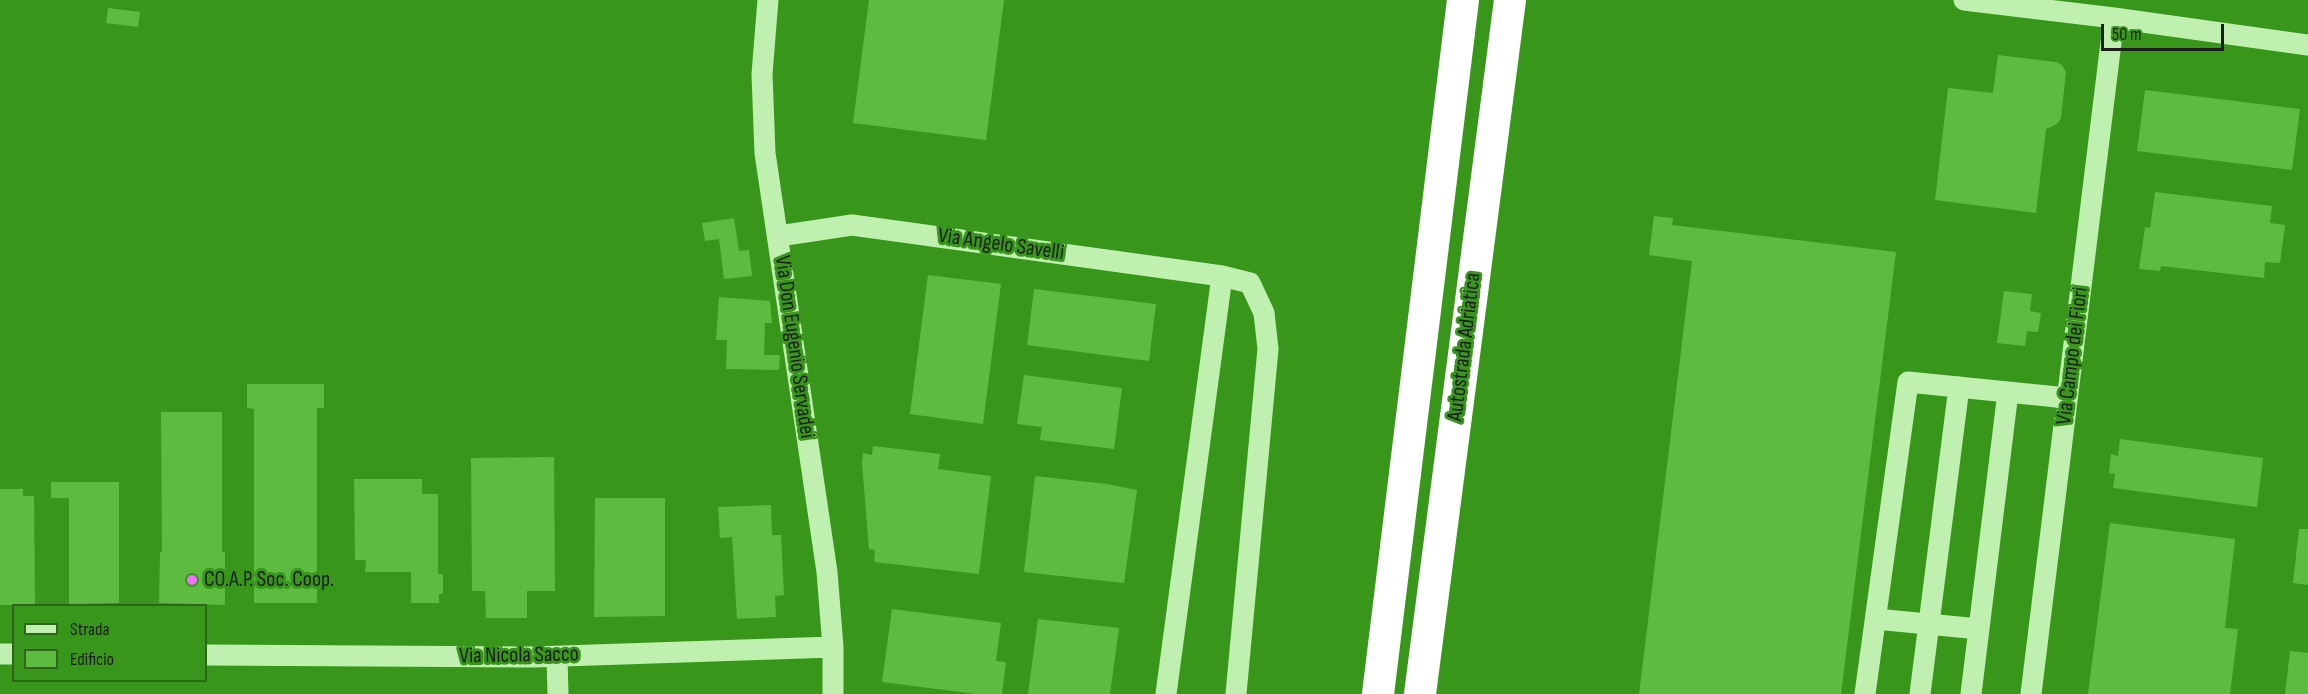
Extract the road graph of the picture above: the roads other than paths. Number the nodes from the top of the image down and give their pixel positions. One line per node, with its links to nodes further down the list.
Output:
1 (768, 0): 7 (street, Via Don Eugenio Servadei)
2 (1462, 0): 22 (highway, Autostrada Adriatica)
3 (1510, 0): 23 (highway, Autostrada Adriatica)
4 (1964, 0): 5 (street)
5 (2114, 18): 6 (street); 11 (street, Via Campo dei Fiori)
6 (2308, 45)
7 (779, 236): 8 (street, Via Angelo Savelli); 15 (street, Via Don Eugenio Servadei)
8 (1222, 276): 20 (street); 21 (street, Via Angelo Savelli)
9 (1959, 387): 10 (street); 12 (street); 13 (street)
10 (2008, 392): 11 (street); 14 (street)
11 (2067, 398): 27 (street, Via Campo dei Fiori)
12 (1876, 619): 13 (street); 24 (street)
13 (1929, 626): 14 (street); 25 (street)
14 (1979, 629): 26 (street)
15 (833, 648): 17 (street, Via Nicola Sacco); 19 (street, Via Don Eugenio Servadei)
16 (207, 655): 17 (street, Via Nicola Sacco)
17 (557, 657): 18 (street)
18 (558, 694)
19 (833, 694)
20 (1166, 694)
21 (1236, 694)
22 (1378, 694)
23 (1420, 694)
24 (1865, 694)
25 (1920, 694)
26 (1971, 694)
27 (2031, 694)

